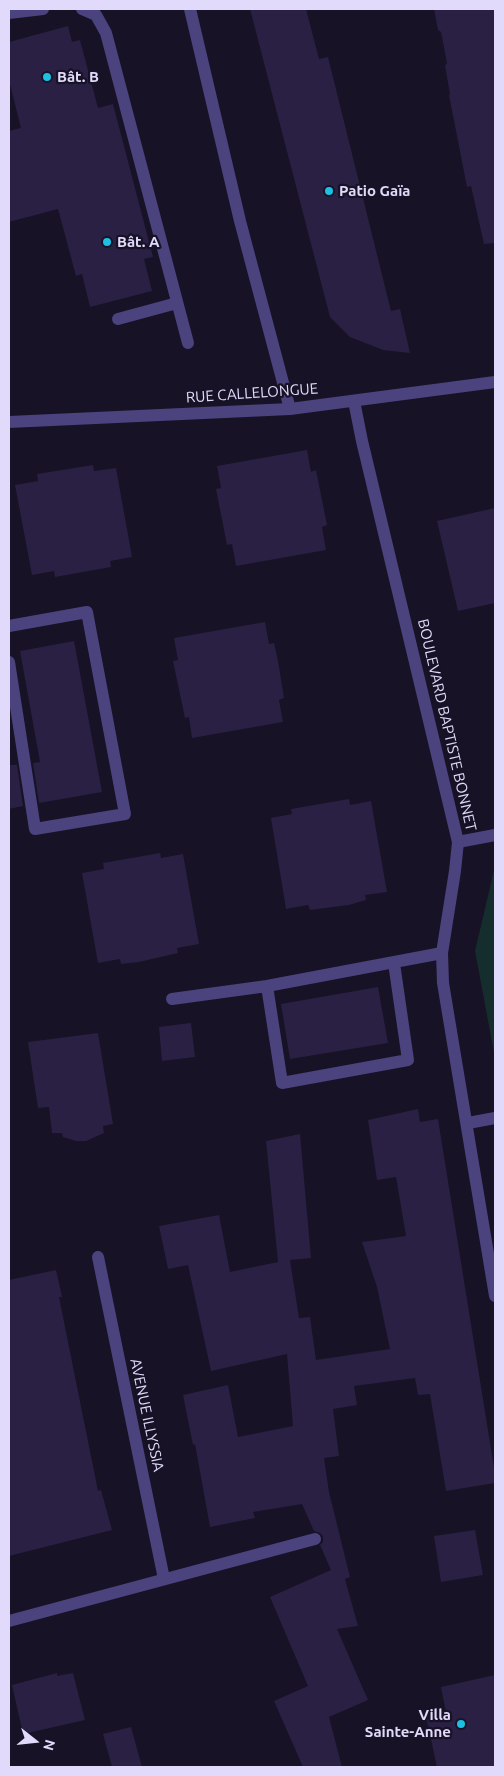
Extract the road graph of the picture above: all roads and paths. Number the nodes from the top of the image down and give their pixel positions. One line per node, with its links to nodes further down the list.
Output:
1 (43, 9): 4 (street)
2 (82, 9): 5 (street)
3 (190, 9): 10 (street)
4 (9, 13)
5 (177, 303): 6 (street); 7 (street)
6 (118, 319)
7 (188, 343)
8 (495, 382): 9 (street, RUE CALLELONGUE)
9 (354, 401): 10 (street, RUE CALLELONGUE); 15 (street, BOULEVARD BAPTISTE BONNET)
10 (290, 409): 11 (street, RUE CALLELONGUE)
11 (9, 422)
12 (9, 626): 13 (street)
13 (9, 662)
14 (495, 835): 15 (street)
15 (458, 842): 16 (street, BOULEVARD BAPTISTE BONNET)
16 (442, 953): 17 (street); 21 (street, BOULEVARD BAPTISTE BONNET)
17 (394, 963): 18 (street); 18 (street)
18 (267, 986): 19 (street)
19 (172, 999)
20 (495, 1118): 21 (street)
21 (468, 1123): 23 (street, BOULEVARD BAPTISTE BONNET)
22 (98, 1257): 25 (street, AVENUE ILLYSSIA)
23 (495, 1296)
24 (315, 1539): 25 (street)
25 (164, 1579): 26 (street)
26 (9, 1621)

